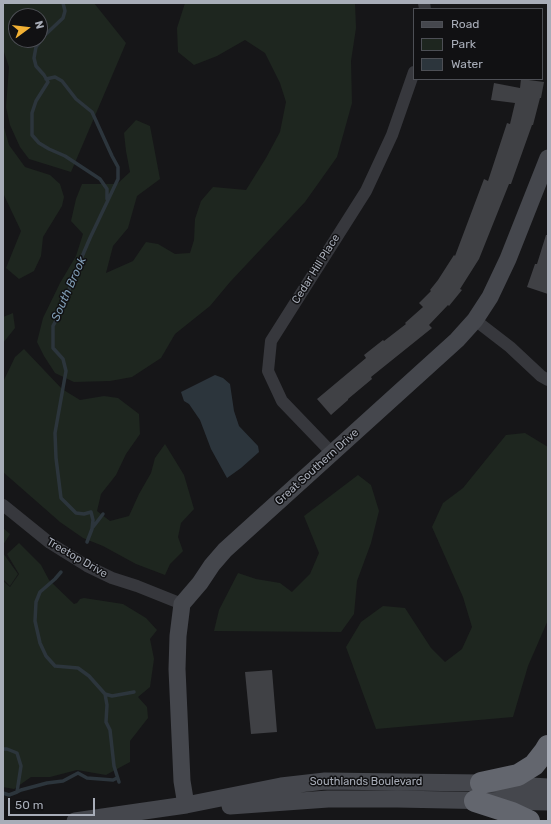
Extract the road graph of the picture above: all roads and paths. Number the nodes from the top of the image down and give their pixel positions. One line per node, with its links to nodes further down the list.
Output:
1 (413, 75): 5 (street, Cedar Hill Place)
2 (548, 158): 3 (street, Great Southern Drive)
3 (475, 320): 4 (street); 5 (street, Great Southern Drive)
4 (548, 380)
5 (332, 453): 7 (street, Great Southern Drive)
6 (3, 505): 7 (street, Treetop Drive)
7 (182, 604): 12 (street)
8 (548, 746): 10 (highway)
9 (548, 787): 10 (street, Southlands Boulevard)
10 (478, 792): 11 (street, Southlands Boulevard); 12 (street, Southlands Boulevard); 14 (highway)
11 (548, 802)
12 (186, 805): 13 (street, Southlands Boulevard)
13 (74, 821)
14 (529, 821)

